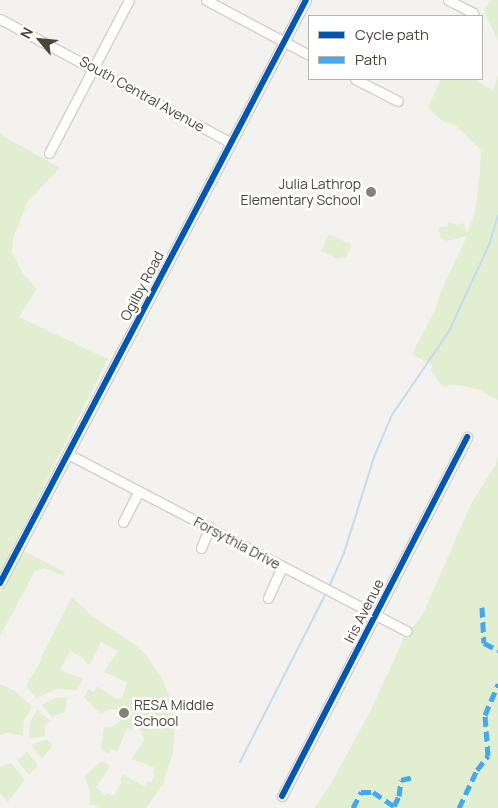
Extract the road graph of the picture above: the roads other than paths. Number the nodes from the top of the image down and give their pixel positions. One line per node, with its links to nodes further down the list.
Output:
1 (129, 0): 9 (street)
2 (206, 0): 7 (street)
3 (306, 0): 7 (street, Ogilby Road)
4 (448, 0): 5 (street)
5 (474, 15)
6 (0, 19): 9 (street, South Central Avenue)
7 (284, 42): 8 (street); 12 (street, Ogilby Road)
8 (308, 54)
9 (94, 67): 12 (street, South Central Avenue); 13 (street)
10 (357, 80): 11 (street)
11 (398, 101)
12 (231, 143): 15 (street, Ogilby Road)
13 (48, 152)
14 (467, 437): 23 (street, Iris Avenue)
15 (68, 454): 16 (street, Forsythia Drive); 21 (street, Ogilby Road)
16 (138, 492): 17 (street); 18 (street, Forsythia Drive)
17 (123, 522)
18 (210, 528): 19 (street); 20 (street, Forsythia Drive)
19 (201, 548)
20 (282, 567): 22 (street); 23 (street, Forsythia Drive)
21 (0, 583)
22 (268, 598)
23 (376, 615): 24 (street, Forsythia Drive); 25 (street, Iris Avenue)
24 (407, 631)
25 (282, 796)

